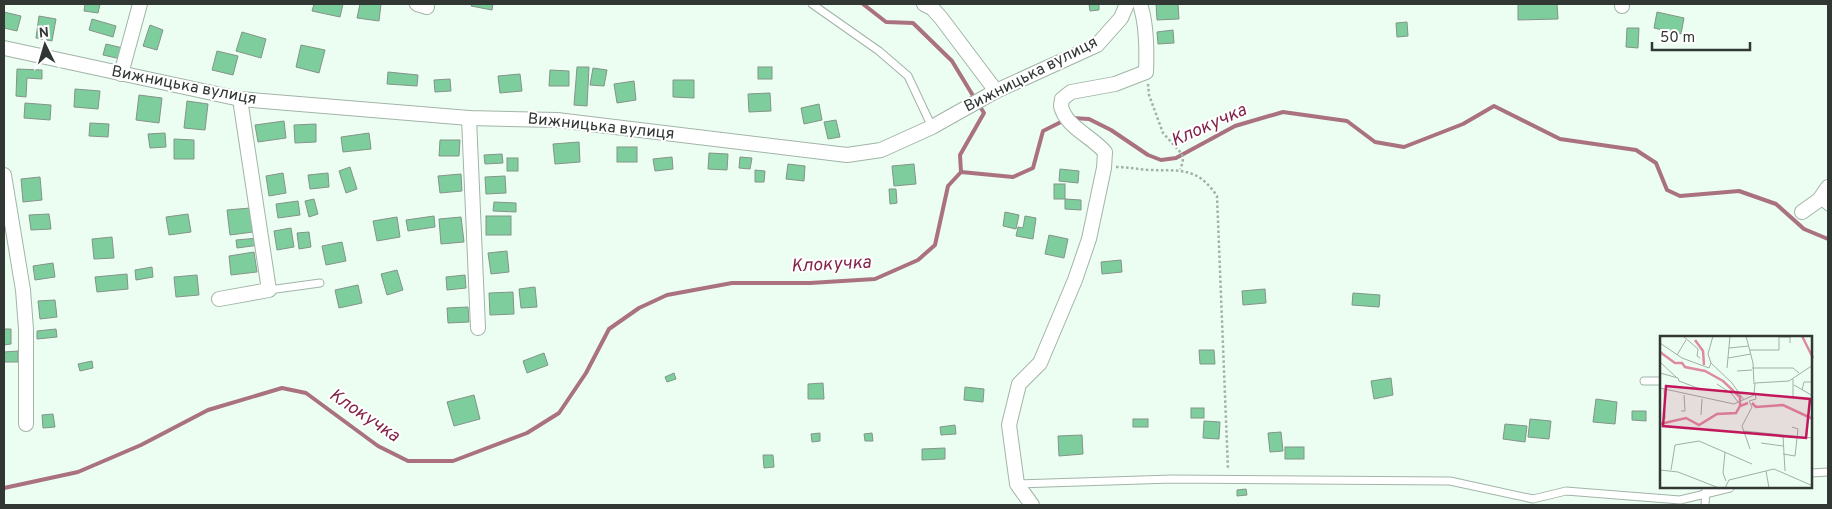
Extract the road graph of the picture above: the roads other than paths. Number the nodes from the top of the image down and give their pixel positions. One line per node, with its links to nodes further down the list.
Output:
1 (140, 4): 7 (street)
2 (812, 4): 11 (lane)
3 (924, 4): 8 (street)
4 (1127, 4): 8 (street, Вижницька вулиця)
5 (1140, 4): 25 (street)
6 (4, 48): 7 (street, Вижницька вулиця)
7 (121, 74): 9 (street, Вижницька вулиця)
8 (992, 93): 11 (street, Вижницька вулиця)
9 (240, 99): 10 (street, Вижницька вулиця); 17 (street)
10 (469, 118): 11 (street, Вижницька вулиця); 19 (street)
11 (932, 127)
12 (4, 175): 22 (street)
13 (1828, 187): 14 (street)
14 (1823, 204): 15 (street)
15 (1802, 212)
16 (320, 283): 17 (lane)
17 (269, 290): 18 (street)
18 (219, 299)
19 (478, 328)
20 (1644, 381): 21 (lane)
21 (1660, 382)
22 (26, 424)
23 (1828, 472): 24 (lane)
24 (1812, 473)
25 (1017, 484): 28 (lane); 29 (street)
26 (1722, 489): 27 (lane)
27 (1706, 491): 28 (lane); 30 (lane)
28 (1533, 502)
29 (1032, 505)
30 (1705, 505)

